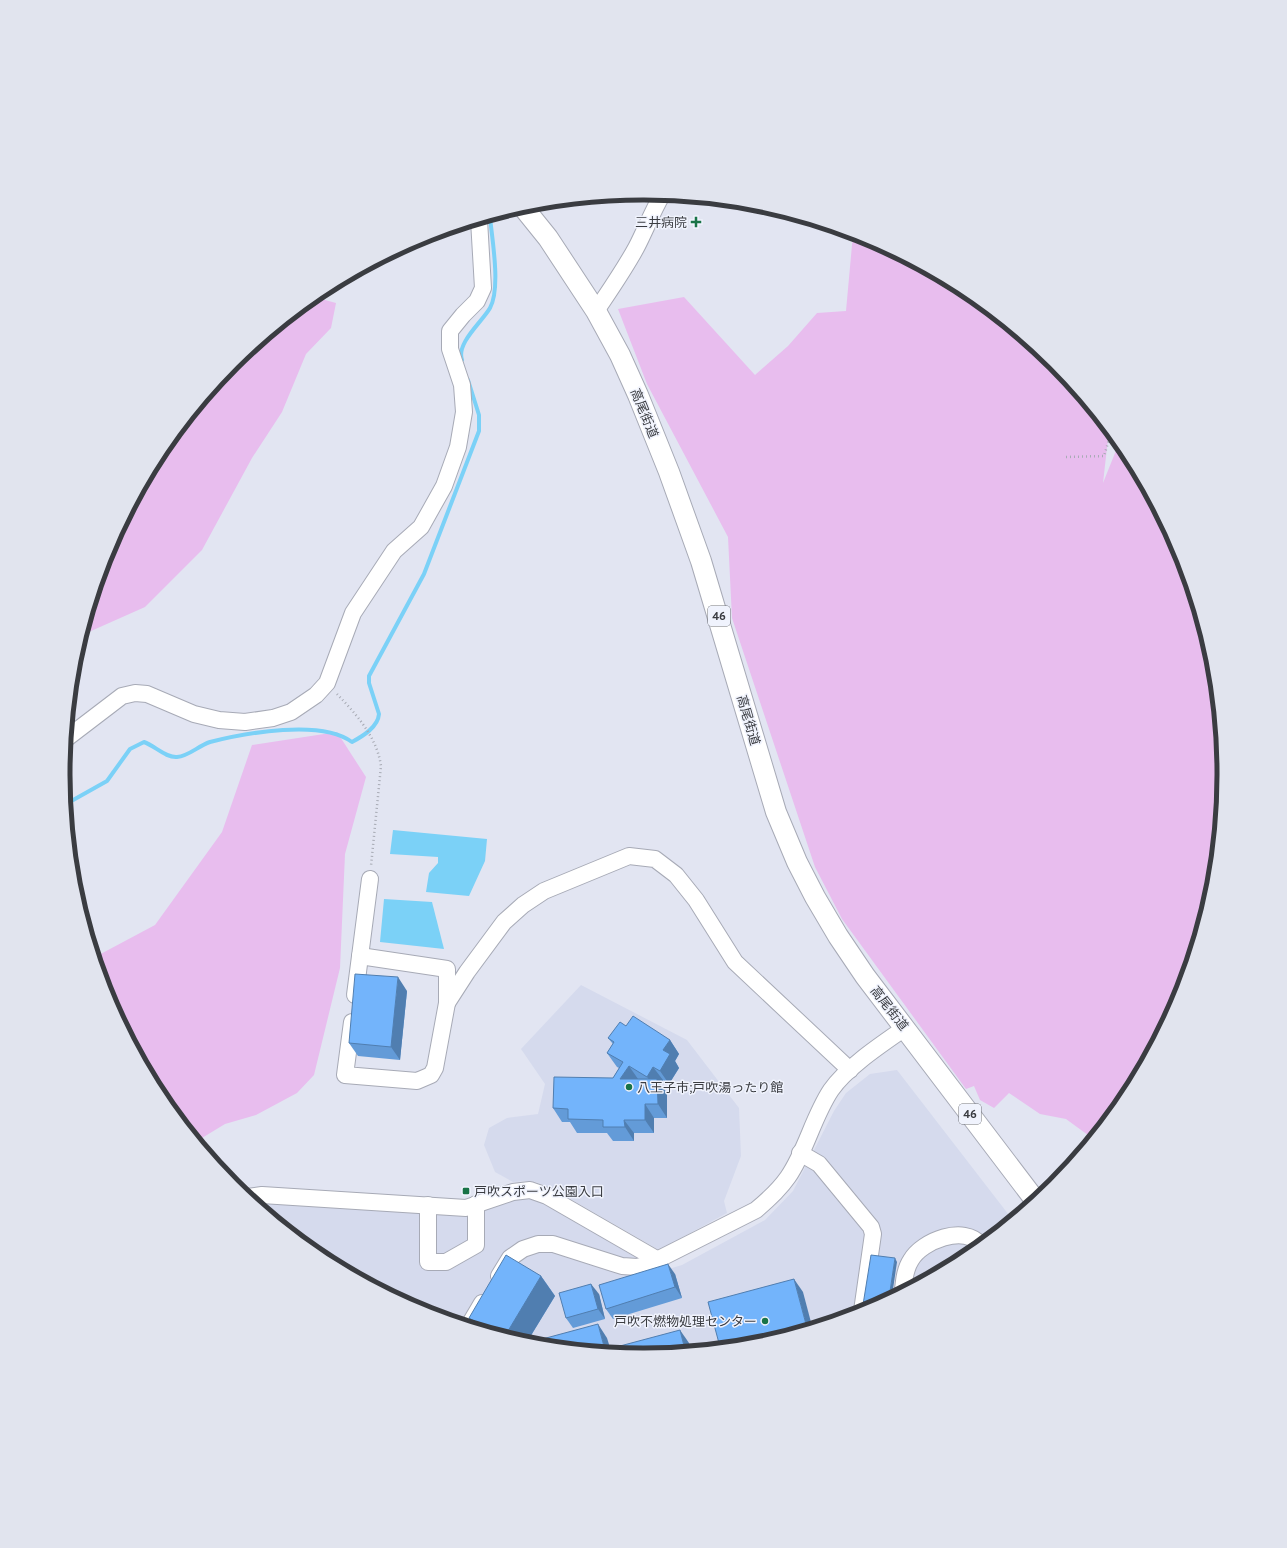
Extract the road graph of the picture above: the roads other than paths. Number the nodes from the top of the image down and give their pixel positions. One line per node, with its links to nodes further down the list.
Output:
1 (659, 201): 4 (street)
2 (528, 213): 4 (main road, 高尾街道 / 46)
3 (479, 225): 5 (street)
4 (596, 311): 9 (main road, 高尾街道 / 46)
5 (71, 734)
6 (370, 879): 7 (street)
7 (360, 956): 8 (street); 8 (street)
8 (447, 1003): 10 (street)
9 (905, 1028): 10 (street); 12 (main road, 高尾街道 / 46)
10 (850, 1070): 11 (street)
11 (800, 1153): 17 (street); 19 (street)
12 (1032, 1195)
13 (255, 1196): 15 (street)
14 (476, 1204): 15 (street); 15 (street); 17 (street)
15 (428, 1206)
16 (976, 1241): 18 (street)
17 (658, 1260): 20 (street)
18 (904, 1284)
19 (863, 1304)
20 (472, 1321)

